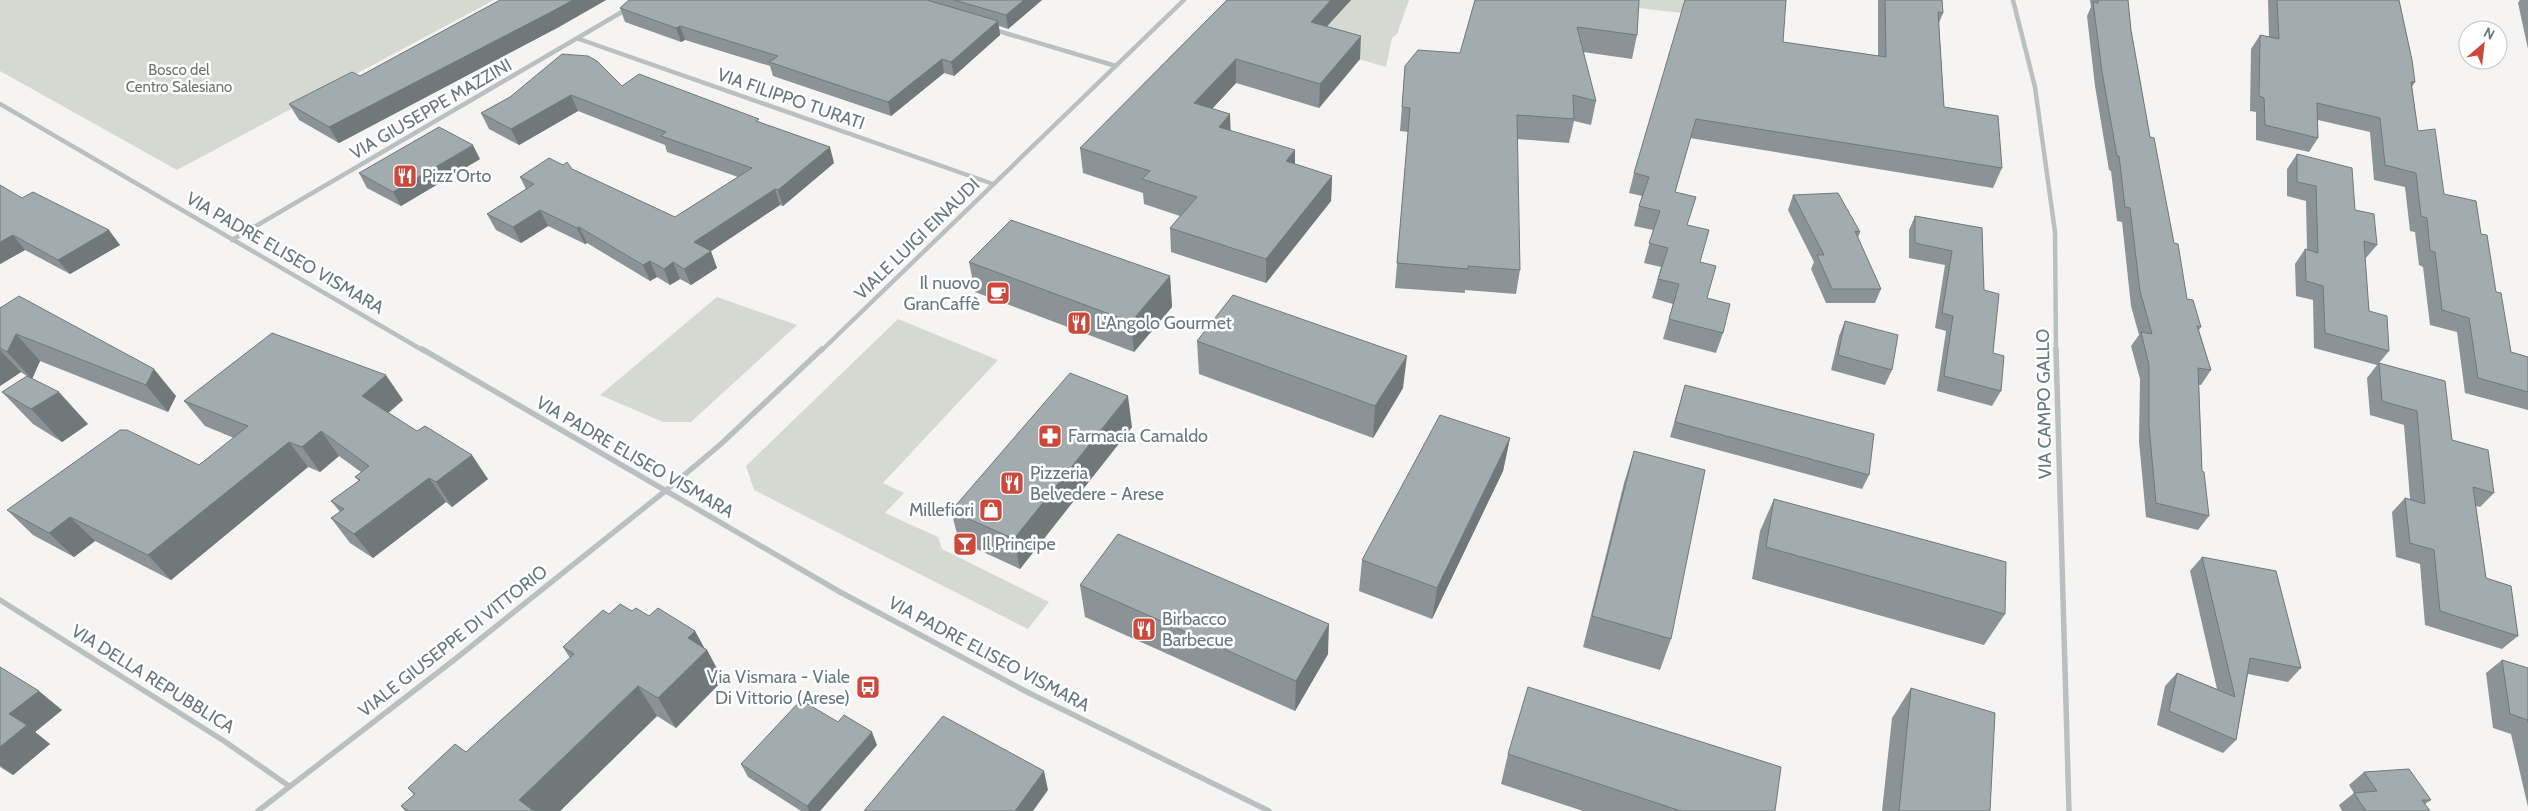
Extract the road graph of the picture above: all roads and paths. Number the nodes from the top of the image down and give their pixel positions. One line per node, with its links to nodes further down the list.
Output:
1 (1184, 0): 6 (street, VIALE LUIGI EINAUDI)
2 (2013, 0): 15 (street, VIA CAMPO GALLO)
3 (634, 5): 5 (street, VIA GIUSEPPE MAZZINI)
4 (990, 28): 6 (street)
5 (580, 39): 8 (street, VIA FILIPPO TURATI); 9 (street, VIA GIUSEPPE MAZZINI)
6 (1116, 66): 8 (street, VIALE LUIGI EINAUDI)
7 (0, 104): 9 (street, VIA PADRE ELISEO VISMARA)
8 (994, 184): 10 (street, VIALE LUIGI EINAUDI)
9 (232, 240): 10 (street, VIA PADRE ELISEO VISMARA)
10 (664, 492): 12 (street, VIALE GIUSEPPE DI VITTORIO); 14 (street, VIA PADRE ELISEO VISMARA)
11 (0, 600): 12 (street, VIA DELLA REPUBBLICA)
12 (289, 786): 13 (street, VIALE GIUSEPPE DI VITTORIO)
13 (258, 811)
14 (1269, 811)
15 (2070, 811)

